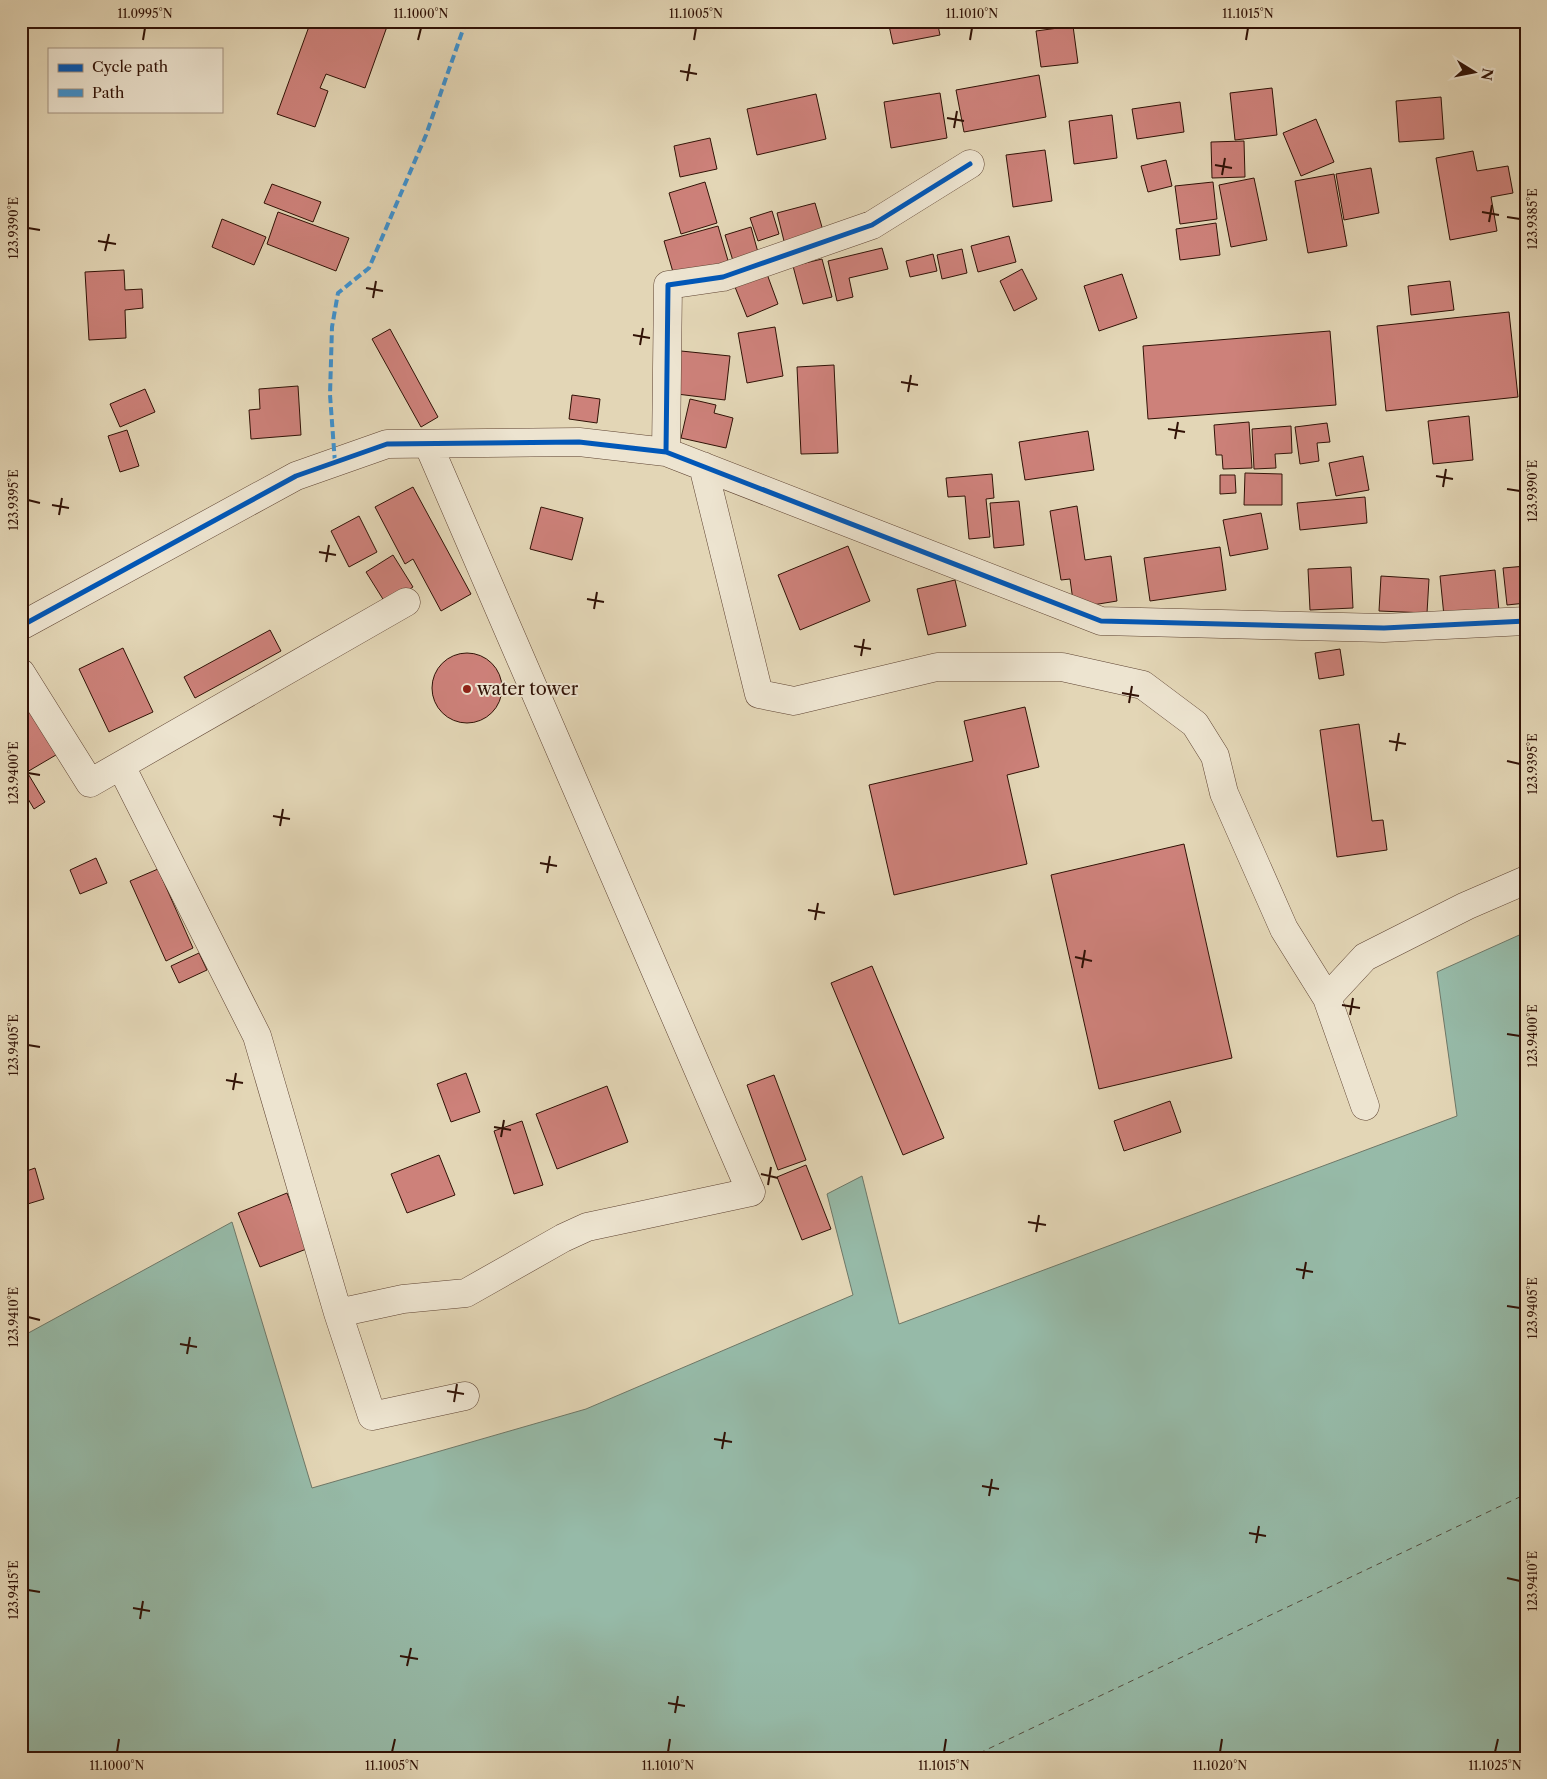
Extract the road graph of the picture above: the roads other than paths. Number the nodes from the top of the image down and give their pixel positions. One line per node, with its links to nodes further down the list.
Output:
1 (970, 164): 3 (street)
2 (428, 444): 3 (street); 7 (street); 13 (street)
3 (666, 452): 4 (street)
4 (703, 466): 6 (street); 11 (street)
5 (406, 602): 9 (street)
6 (1526, 621)
7 (21, 626)
8 (21, 673): 9 (street)
9 (121, 766): 13 (street)
10 (1526, 880): 11 (street)
11 (1327, 998): 12 (street)
12 (1366, 1106)
13 (338, 1314): 14 (street)
14 (465, 1396)

